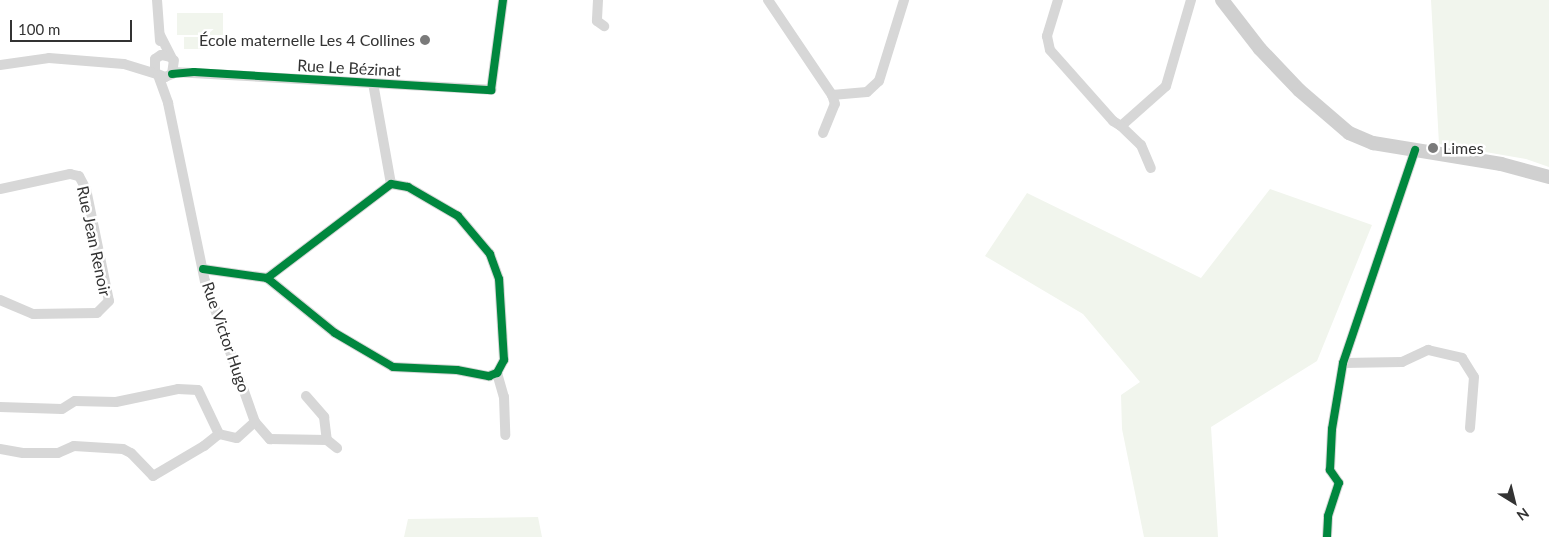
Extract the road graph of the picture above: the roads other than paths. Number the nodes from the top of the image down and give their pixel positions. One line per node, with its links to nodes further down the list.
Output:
1 (157, 0): 10 (street)
2 (503, 0): 18 (street, Rue Le Bézinat)
3 (598, 0): 9 (street)
4 (768, 0): 19 (street)
5 (904, 0): 19 (street)
6 (1058, 0): 21 (street)
7 (1191, 0): 21 (street)
8 (1222, 0): 23 (street)
9 (604, 26)
10 (160, 35): 11 (street, Rue Victor Hugo); 12 (street)
11 (156, 58): 12 (street); 13 (street); 17 (street, Rue Victor Hugo)
12 (172, 59): 15 (street, Rue Victor Hugo); 16 (street, Rue Le Bézinat)
13 (124, 64): 14 (street); 17 (street)
14 (0, 66)
15 (173, 73): 16 (street, Rue Le Bézinat); 17 (street, Rue Le Bézinat); 20 (street, Rue Victor Hugo)
16 (205, 73): 18 (street, Rue Le Bézinat)
17 (157, 74): 20 (street, Rue Victor Hugo)
18 (379, 83): 26 (street)
19 (832, 95): 22 (street)
20 (168, 103): 28 (street, Rue Victor Hugo)
21 (1121, 126): 24 (street)
22 (823, 133)
23 (1416, 150): 25 (street); 31 (street)
24 (1151, 168)
25 (1549, 177)
26 (391, 184): 29 (street); 32 (street)
27 (0, 189): 30 (street, Rue Jean Renoir)
28 (203, 269): 29 (street); 35 (street, Rue Victor Hugo)
29 (266, 278): 32 (street)
30 (0, 300)
31 (1343, 363): 36 (street); 42 (street)
32 (497, 373): 38 (street)
33 (306, 396): 39 (street)
34 (0, 407): 37 (street)
35 (256, 422): 37 (street); 39 (street, Rue Victor Hugo)
36 (1470, 428)
37 (218, 434): 41 (street)
38 (505, 435)
39 (327, 440): 40 (street)
40 (337, 448)
41 (0, 449)
42 (1327, 537)

